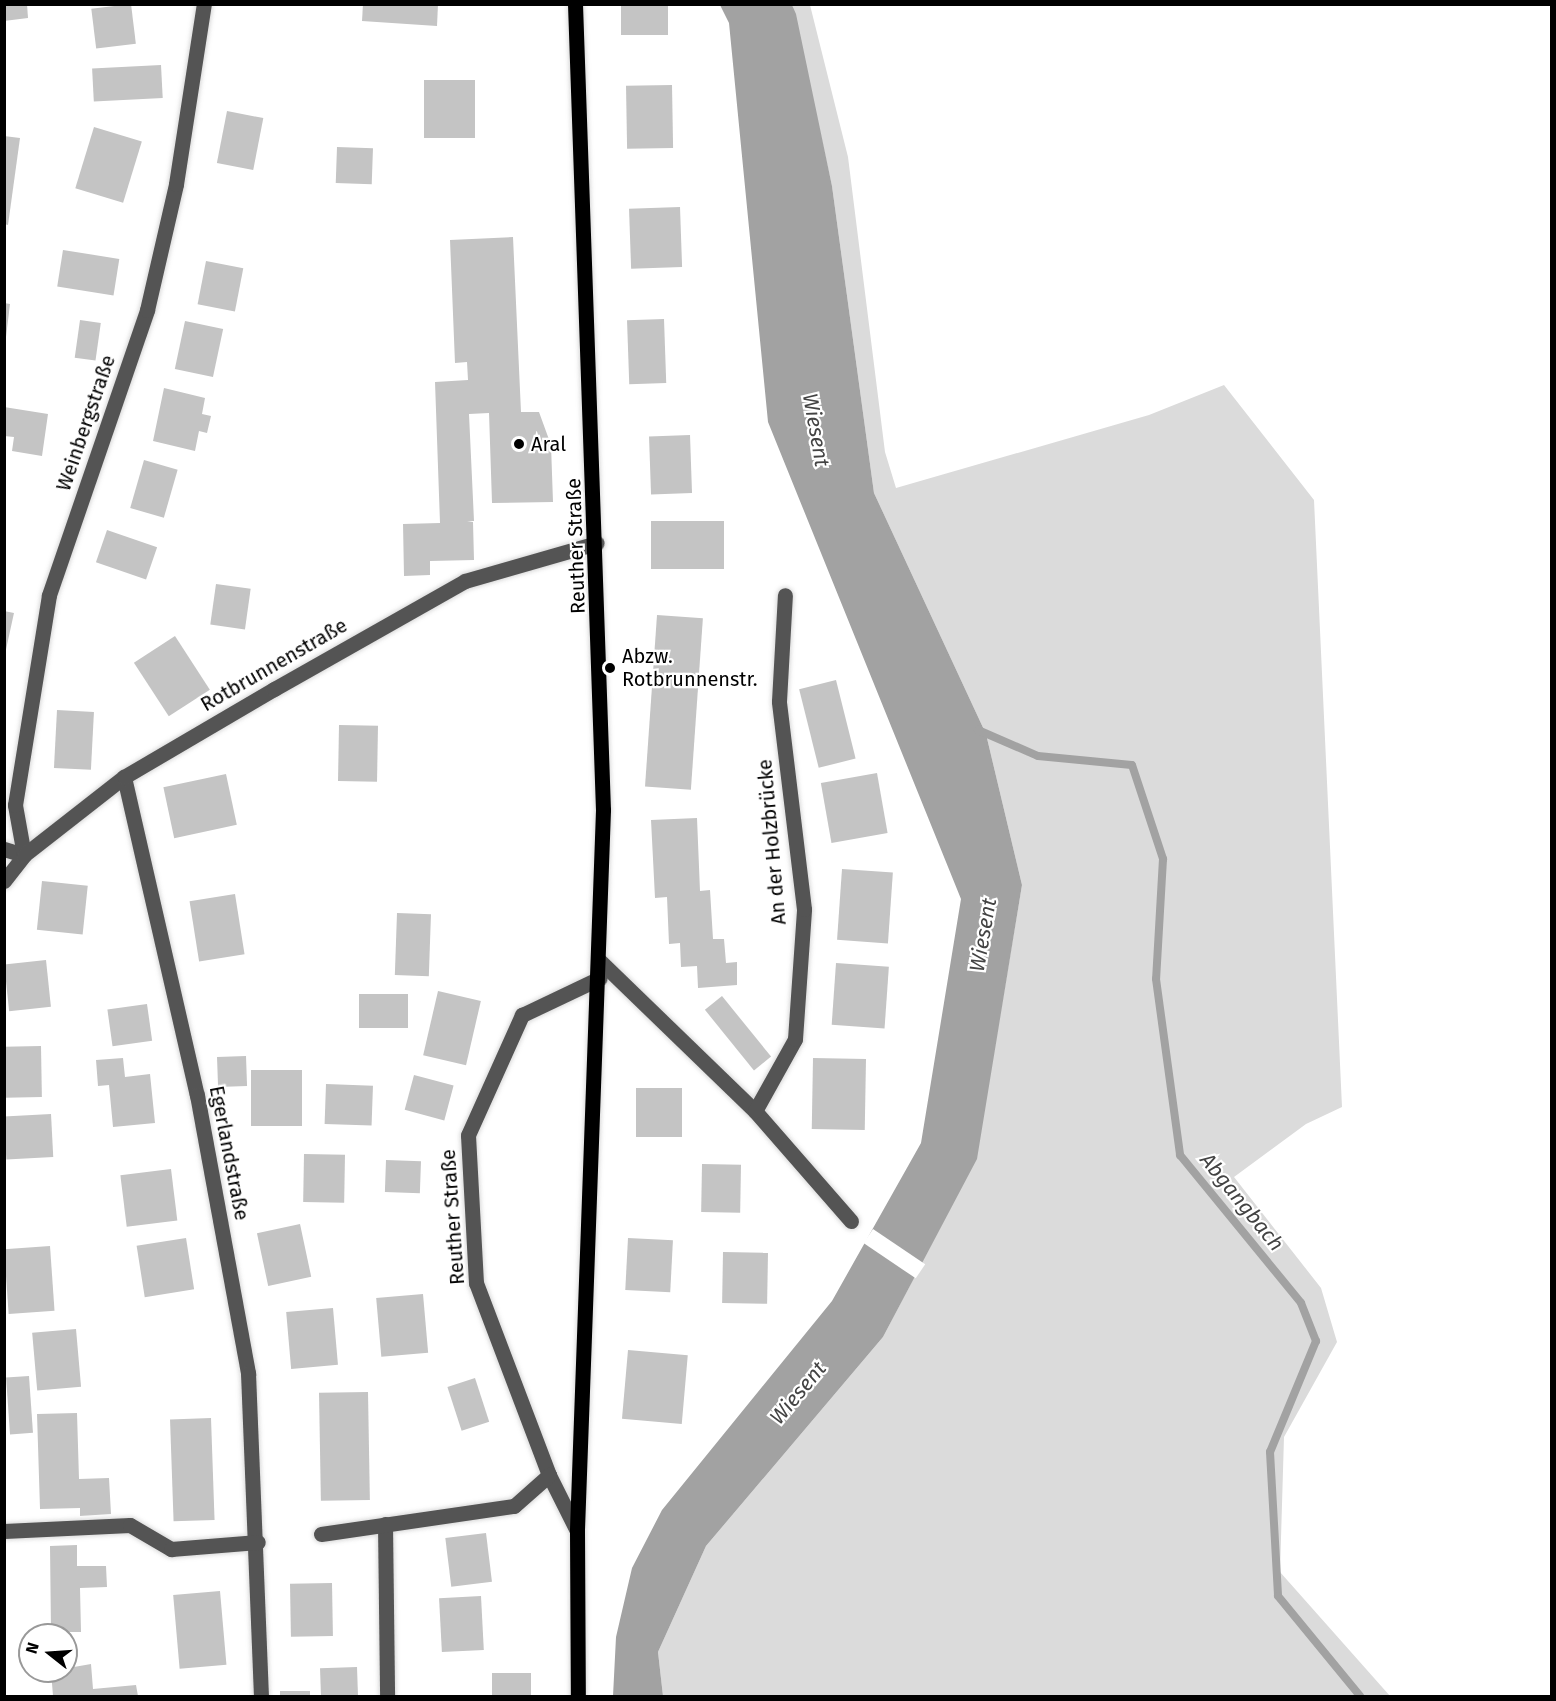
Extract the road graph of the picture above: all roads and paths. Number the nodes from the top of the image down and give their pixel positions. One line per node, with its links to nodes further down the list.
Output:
1 (204, 4): 7 (street, Weinbergstraße)
2 (575, 4): 3 (main road, Reuther Straße)
3 (597, 543): 5 (street, Rotbrunnenstraße); 9 (main road, Reuther Straße)
4 (785, 595): 11 (street, An der Holzbrücke)
5 (124, 777): 7 (street, Rotbrunnenstraße); 18 (street, Egerlandstraße)
6 (4, 849): 7 (street)
7 (24, 855): 8 (street, Rotbrunnenstraße)
8 (4, 881)
9 (599, 960): 10 (main road, Reuther Straße); 11 (street)
10 (600, 978): 13 (street, Reuther Straße); 16 (main road, Reuther Straße)
11 (754, 1111): 12 (street)
12 (851, 1221)
13 (549, 1475): 14 (street); 16 (street, Reuther Straße)
14 (385, 1524): 17 (street); 20 (street)
15 (4, 1531): 18 (street)
16 (577, 1531): 21 (main road, Reuther Straße)
17 (321, 1534)
18 (258, 1542): 19 (street, Egerlandstraße)
19 (261, 1696)
20 (387, 1696)
21 (578, 1696)

